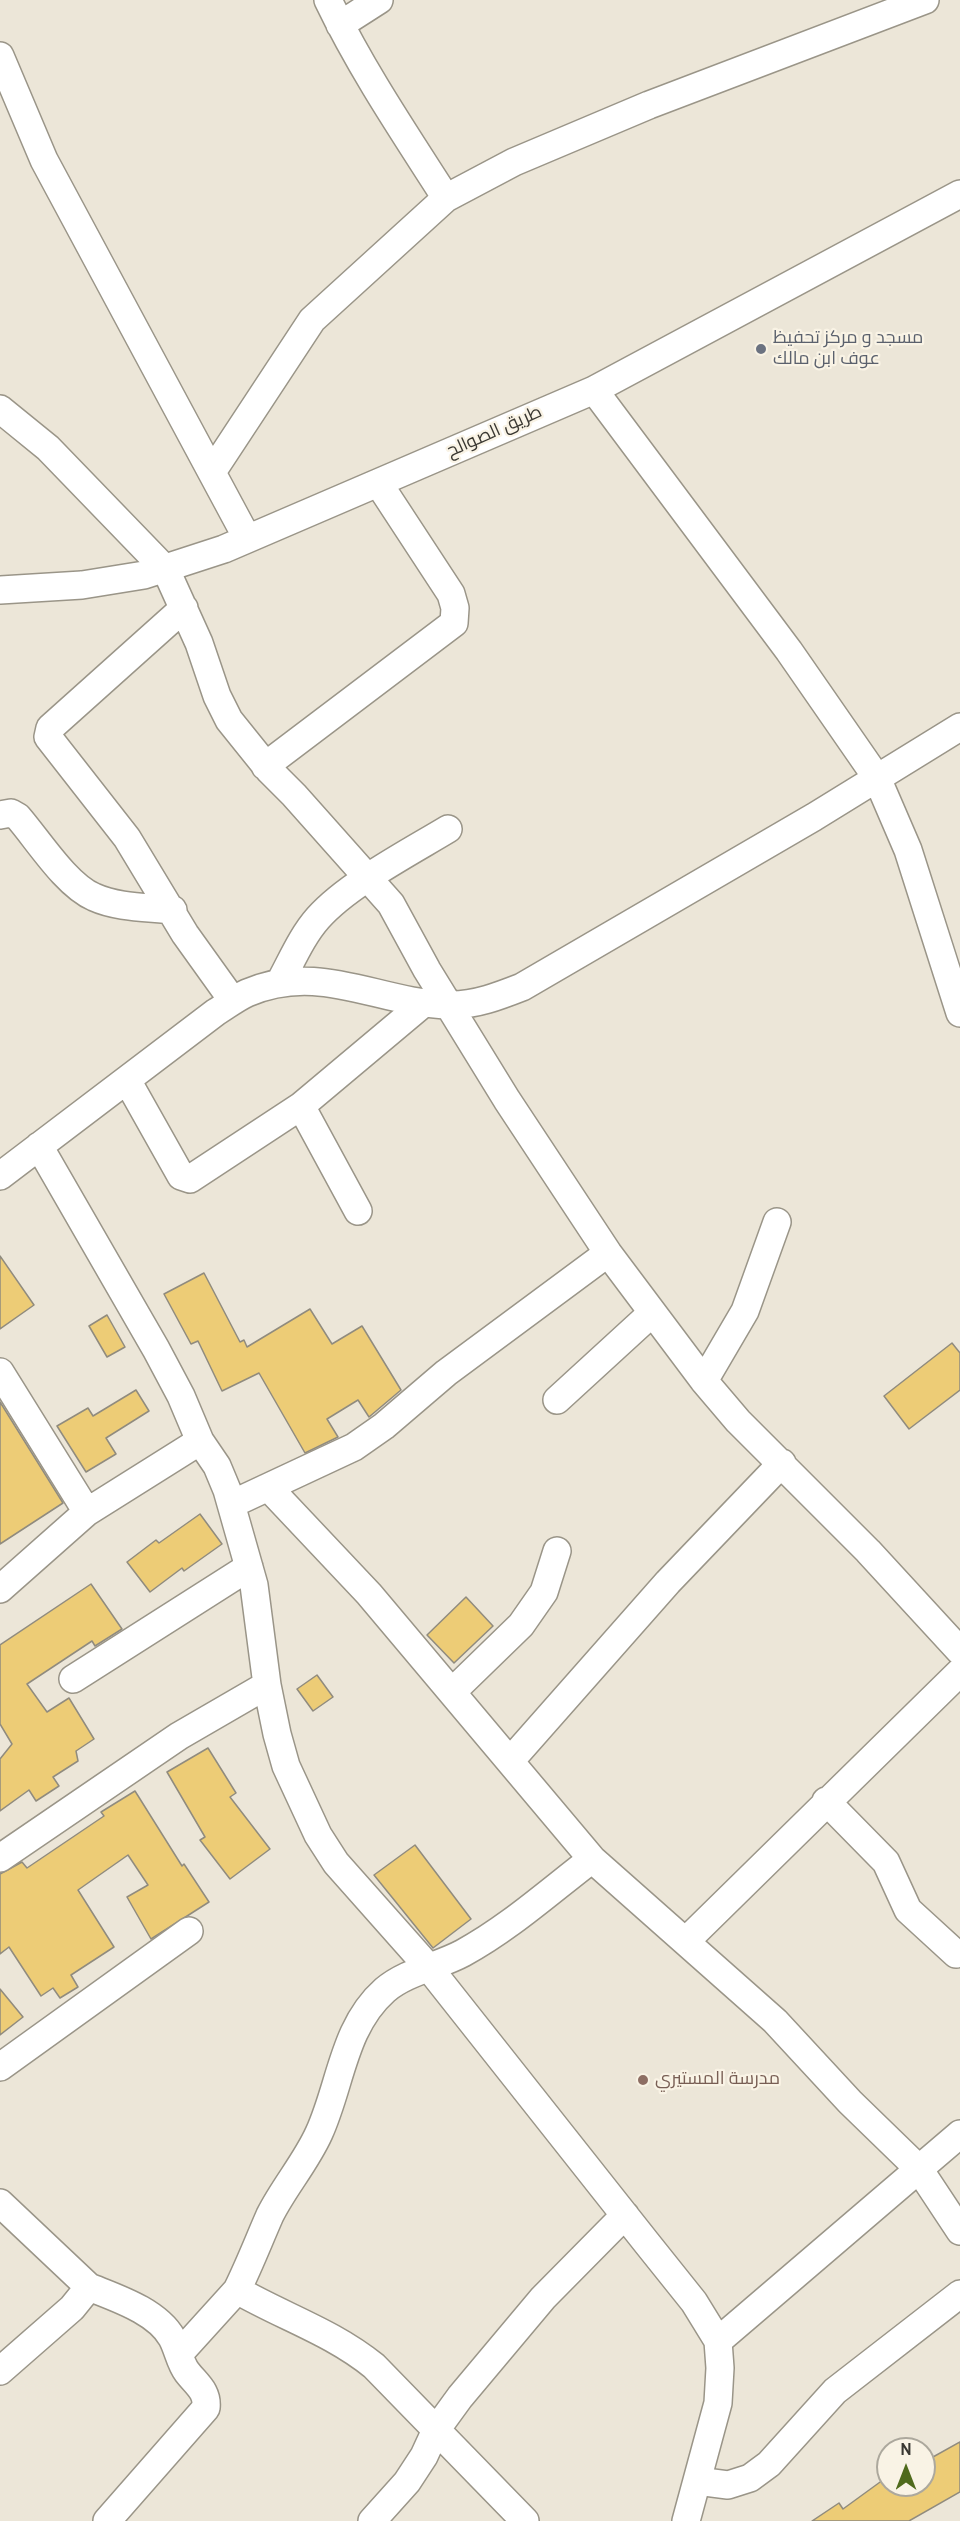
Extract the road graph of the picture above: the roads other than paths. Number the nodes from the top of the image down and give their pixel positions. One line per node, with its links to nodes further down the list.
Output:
1 (328, 0): 4 (street)
2 (379, 0): 4 (street)
3 (925, 0): 7 (street)
4 (340, 25): 7 (street)
5 (0, 56): 10 (street)
6 (960, 194): 8 (street, طريق الصوالح)
7 (446, 198): 10 (street)
8 (594, 390): 11 (street, طريق الصوالح); 18 (street)
9 (0, 409): 13 (street)
10 (212, 472): 12 (street)
11 (379, 484): 12 (street, طريق الصوالح); 17 (street)
12 (247, 538): 13 (street, طريق الصوالح)
13 (166, 570): 14 (street, طريق الصوالح); 15 (street)
14 (0, 590)
15 (184, 608): 17 (street); 22 (street)
16 (960, 727): 18 (street)
17 (265, 766): 21 (street)
18 (877, 778): 25 (street); 26 (street)
19 (0, 815): 22 (street)
20 (448, 829): 21 (street)
21 (367, 879): 23 (street); 25 (street)
22 (172, 910): 24 (street)
23 (280, 982): 24 (street); 25 (street)
24 (233, 1001): 27 (street)
25 (438, 1004): 28 (street); 33 (street)
26 (960, 1014)
27 (126, 1080): 28 (street); 29 (street)
28 (301, 1106): 31 (street)
29 (39, 1146): 30 (street); 38 (street)
30 (0, 1176)
31 (358, 1211)
32 (777, 1222): 36 (street)
33 (608, 1253): 34 (street); 40 (street)
34 (652, 1313): 36 (street); 37 (street)
35 (0, 1372): 42 (street)
36 (704, 1381): 39 (street)
37 (557, 1400)
38 (200, 1441): 41 (street); 42 (street)
39 (782, 1462): 46 (street); 51 (street)
40 (269, 1488): 41 (street); 50 (street)
41 (232, 1504): 44 (street)
42 (87, 1512): 45 (street)
43 (557, 1551): 50 (street)
44 (249, 1567): 48 (street); 49 (street)
45 (0, 1589)
46 (960, 1651)
47 (960, 1672): 52 (street)
48 (73, 1678)
49 (267, 1685): 53 (street); 58 (street)
50 (452, 1692): 51 (street)
51 (512, 1760): 54 (street)
52 (826, 1801): 56 (street); 57 (street)
53 (0, 1858)
54 (592, 1859): 56 (street); 58 (street)
55 (189, 1931): 59 (street)
56 (686, 1941): 61 (street)
57 (956, 1954)
58 (429, 1969): 63 (street); 66 (street)
59 (0, 2067)
60 (960, 2134): 61 (street)
61 (919, 2169): 64 (street); 68 (street)
62 (0, 2203): 65 (street)
63 (625, 2215): 68 (street); 71 (street)
64 (960, 2231)
65 (89, 2287): 69 (street); 70 (street)
66 (237, 2290): 69 (street); 71 (street)
67 (960, 2294): 72 (street)
68 (718, 2341): 72 (street)
69 (179, 2354): 73 (street)
70 (0, 2371)
71 (436, 2430): 74 (street); 75 (street)
72 (697, 2481): 76 (street)
73 (107, 2521)
74 (372, 2521)
75 (525, 2521)
76 (686, 2521)

